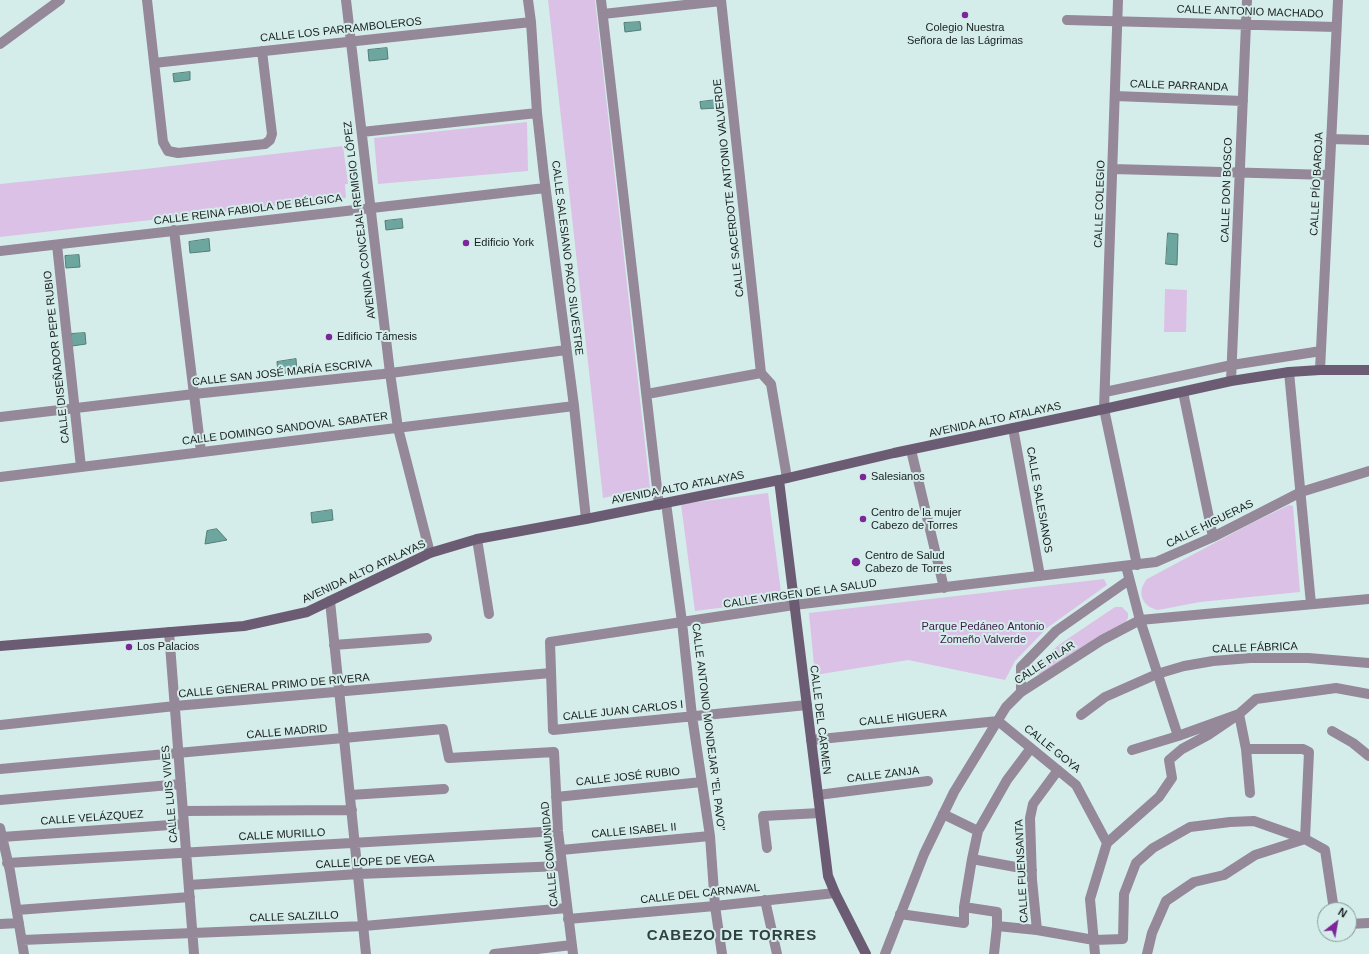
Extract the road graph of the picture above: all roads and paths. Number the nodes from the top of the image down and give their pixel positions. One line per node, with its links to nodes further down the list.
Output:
1 (60, 0): 17 (street)
2 (146, 0): 19 (street)
3 (346, 0): 16 (street, AVENIDA CONCEJAL REMIGIO LÓPEZ)
4 (528, 0): 13 (street, CALLE SALESIANO PACO SILVESTRE)
5 (601, 0): 10 (street, CALLE ANTONIO MONDEJAR "EL PAVO")
6 (1118, 0): 12 (street, CALLE COLEGIO)
7 (1247, 0): 14 (street, CALLE DON BOSCO)
8 (1338, 0): 15 (street, CALLE PÍO BAROJA)
9 (721, 1): 10 (street); 41 (street, CALLE SACERDOTE ANTONIO VALVERDE)
10 (603, 14): 46 (street, CALLE ANTONIO MONDEJAR "EL PAVO")
11 (1067, 20): 12 (street, CALLE ANTONIO MACHADO)
12 (1117, 20): 14 (street, CALLE ANTONIO MACHADO); 20 (street, CALLE COLEGIO)
13 (531, 22): 16 (street, CALLE LOS PARRAMBOLEROS); 22 (street, CALLE SALESIANO PACO SILVESTRE)
14 (1246, 24): 15 (street, CALLE ANTONIO MACHADO); 21 (street, CALLE DON BOSCO)
15 (1336, 27): 24 (street, CALLE PÍO BAROJA)
16 (351, 41): 18 (street, CALLE LOS PARRAMBOLEROS); 23 (street, AVENIDA CONCEJAL REMIGIO LÓPEZ)
17 (0, 44)
18 (262, 51): 19 (street, CALLE LOS PARRAMBOLEROS); 19 (street)
19 (154, 64)
20 (1115, 96): 21 (street, CALLE PARRANDA); 26 (street, CALLE COLEGIO)
21 (1243, 101): 27 (street, CALLE DON BOSCO)
22 (537, 113): 23 (street); 29 (street, CALLE SALESIANO PACO SILVESTRE)
23 (362, 132): 30 (street, AVENIDA CONCEJAL REMIGIO LÓPEZ)
24 (1331, 139): 25 (street); 28 (street, CALLE PÍO BAROJA)
25 (1369, 140)
26 (1113, 169): 27 (street); 43 (street, CALLE COLEGIO)
27 (1240, 173): 28 (street); 36 (street, CALLE DON BOSCO)
28 (1329, 175): 35 (street, CALLE PÍO BAROJA)
29 (546, 188): 30 (street, CALLE REINA FABIOLA DE BÉLGICA); 34 (street, CALLE SALESIANO PACO SILVESTRE)
30 (370, 208): 31 (street, CALLE REINA FABIOLA DE BÉLGICA); 40 (street, AVENIDA CONCEJAL REMIGIO LÓPEZ)
31 (174, 230): 32 (street, CALLE REINA FABIOLA DE BÉLGICA); 45 (street)
32 (57, 245): 33 (street, CALLE REINA FABIOLA DE BÉLGICA); 48 (street, CALLE DISEÑADOR PEPE RUBIO)
33 (0, 251)
34 (566, 350): 40 (street, CALLE SAN JOSÉ MARÍA ESCRIVA); 47 (street, CALLE SALESIANO PACO SILVESTRE)
35 (1321, 352): 36 (street); 37 (street, CALLE PÍO BAROJA)
36 (1232, 365): 42 (street, CALLE DON BOSCO); 43 (street)
37 (1320, 370): 38 (main road, AVENIDA ALTO ATALAYAS); 39 (main road, AVENIDA ALTO ATALAYAS)
38 (1369, 370)
39 (1289, 372): 42 (main road, AVENIDA ALTO ATALAYAS); 59 (street)
40 (390, 373): 45 (street, CALLE SAN JOSÉ MARÍA ESCRIVA); 51 (street, AVENIDA CONCEJAL REMIGIO LÓPEZ)
41 (761, 373): 46 (street); 58 (street)
42 (1231, 381): 44 (main road, AVENIDA ALTO ATALAYAS)
43 (1105, 392): 49 (street, CALLE COLEGIO)
44 (1183, 392): 49 (main road, AVENIDA ALTO ATALAYAS); 62 (street)
45 (194, 394): 48 (street, CALLE SAN JOSÉ MARÍA ESCRIVA); 54 (street)
46 (647, 394): 60 (street, CALLE ANTONIO MONDEJAR "EL PAVO")
47 (574, 406): 51 (street, CALLE DOMINGO SANDOVAL SABATER); 61 (street, CALLE SALESIANO PACO SILVESTRE)
48 (74, 408): 50 (street, CALLE SAN JOSÉ MARÍA ESCRIVA); 55 (street, CALLE DISEÑADOR PEPE RUBIO)
49 (1104, 409): 52 (main road, AVENIDA ALTO ATALAYAS); 65 (street, CALLE COLEGIO)
50 (0, 417)
51 (398, 428): 54 (street, CALLE DOMINGO SANDOVAL SABATER); 64 (street, AVENIDA CONCEJAL REMIGIO LÓPEZ)
52 (1013, 428): 53 (main road, AVENIDA ALTO ATALAYAS); 67 (street, CALLE SALESIANOS)
53 (911, 450): 58 (main road, AVENIDA ALTO ATALAYAS); 69 (street)
54 (201, 452): 55 (street, CALLE DOMINGO SANDOVAL SABATER)
55 (81, 467): 57 (street, CALLE DOMINGO SANDOVAL SABATER)
56 (1369, 471): 59 (street, CALLE HIGUERAS)
57 (0, 477)
58 (783, 479): 60 (main road, AVENIDA ALTO ATALAYAS); 73 (main road, CALLE DEL CARMEN)
59 (1301, 492): 62 (street, CALLE HIGUERAS); 72 (street)
60 (662, 504): 61 (main road, AVENIDA ALTO ATALAYAS); 76 (street, CALLE ANTONIO MONDEJAR "EL PAVO")
61 (586, 519): 63 (main road, AVENIDA ALTO ATALAYAS)
62 (1213, 537): 65 (street, CALLE HIGUERAS)
63 (477, 539): 64 (main road, AVENIDA ALTO ATALAYAS); 74 (street)
64 (430, 553): 71 (main road, AVENIDA ALTO ATALAYAS)
65 (1137, 565): 66 (street, CALLE HIGUERAS)
66 (1126, 566): 67 (street, CALLE VIRGEN DE LA SALUD); 68 (street)
67 (1040, 576): 69 (street, CALLE VIRGEN DE LA SALUD)
68 (1129, 580): 75 (street); 85 (street)
69 (944, 588): 73 (street, CALLE VIRGEN DE LA SALUD)
70 (1369, 599): 72 (street, CALLE PILAR)
71 (330, 601): 77 (main road, AVENIDA ALTO ATALAYAS); 80 (street)
72 (1311, 604): 75 (street, CALLE PILAR)
73 (794, 605): 76 (street, CALLE VIRGEN DE LA SALUD); 88 (main road, CALLE DEL CARMEN)
74 (489, 614)
75 (1140, 620): 84 (street); 85 (street, CALLE PILAR)
76 (682, 622): 79 (street, CALLE VIRGEN DE LA SALUD); 92 (street, CALLE ANTONIO MONDEJAR "EL PAVO")
77 (169, 632): 81 (main road, AVENIDA ALTO ATALAYAS); 89 (street, CALLE LUIS VIVES)
78 (427, 638): 80 (street)
79 (550, 642): 83 (street, CALLE JUAN CARLOS I)
80 (334, 645): 86 (street)
81 (0, 646)
82 (1369, 663): 84 (street, CALLE FÁBRICA)
83 (551, 673): 86 (street, CALLE GENERAL PRIMO DE RIVERA); 92 (street, CALLE JUAN CARLOS I)
84 (1157, 674): 91 (street, CALLE FÁBRICA); 96 (street)
85 (1021, 692): 93 (street, CALLE PILAR)
86 (339, 693): 89 (street, CALLE GENERAL PRIMO DE RIVERA); 97 (street)
87 (1369, 694): 90 (street)
88 (807, 705): 92 (street, CALLE JUAN CARLOS I); 98 (main road, CALLE DEL CARMEN)
89 (175, 706): 94 (street, CALLE GENERAL PRIMO DE RIVERA); 103 (street, CALLE LUIS VIVES)
90 (1239, 714): 96 (street); 100 (street); 127 (street)
91 (1081, 715)
92 (692, 716): 108 (street, CALLE ANTONIO MONDEJAR "EL PAVO")
93 (998, 721): 98 (street, CALLE HIGUERA); 99 (street, CALLE GOYA); 119 (street, CALLE PILAR)
94 (0, 725)
95 (1332, 731): 104 (street)
96 (1178, 736): 101 (street)
97 (344, 739): 102 (street, CALLE MADRID); 103 (street, CALLE MADRID); 112 (street)
98 (811, 740): 113 (main road, CALLE DEL CARMEN)
99 (1031, 748): 106 (street, CALLE GOYA); 123 (street)
100 (1246, 749): 111 (street); 125 (street)
101 (1132, 750)
102 (554, 752): 114 (street, CALLE COMUNIDAD)
103 (178, 754): 105 (street, CALLE MADRID); 109 (street, CALLE LUIS VIVES)
104 (1369, 756)
105 (0, 769)
106 (1058, 770): 127 (street, CALLE GOYA); 134 (street, CALLE FUENSANTA)
107 (928, 781): 113 (street, CALLE ZANJA)
108 (702, 782): 114 (street, CALLE JOSÉ RUBIO); 124 (street, CALLE ANTONIO MONDEJAR "EL PAVO")
109 (181, 784): 115 (street); 117 (street, CALLE LUIS VIVES)
110 (444, 789): 112 (street)
111 (1250, 792)
112 (350, 795): 116 (street)
113 (818, 795): 118 (main road, CALLE DEL CARMEN)
114 (556, 796): 121 (street, CALLE COMUNIDAD)
115 (0, 800)
116 (352, 810): 117 (street); 126 (street)
117 (183, 811): 120 (street, CALLE LUIS VIVES)
118 (820, 813): 128 (street); 137 (main road, CALLE DEL CARMEN)
119 (943, 814): 123 (street); 145 (street, CALLE PILAR)
120 (184, 824): 122 (street, CALLE VELÁZQUEZ); 130 (street, CALLE LUIS VIVES)
121 (558, 831): 126 (street, CALLE MURILLO); 129 (street, CALLE COMUNIDAD)
122 (1, 832): 133 (street)
123 (978, 832): 131 (street)
124 (710, 836): 129 (street, CALLE ISABEL II); 141 (street, CALLE ANTONIO MONDEJAR "EL PAVO")
125 (1305, 839): 140 (street); 156 (street); 168 (street)
126 (355, 842): 130 (street, CALLE MURILLO); 135 (street)
127 (1107, 843): 156 (street)
128 (767, 848)
129 (561, 850): 132 (street, CALLE COMUNIDAD)
130 (186, 852): 133 (street, CALLE MURILLO); 136 (street, CALLE LUIS VIVES)
131 (972, 859): 134 (street); 142 (street)
132 (562, 866): 135 (street, CALLE LOPE DE VEGA); 143 (street, CALLE COMUNIDAD)
133 (6, 869): 144 (street)
134 (1032, 870): 153 (street, CALLE FUENSANTA)
135 (359, 874): 136 (street, CALLE LOPE DE VEGA); 151 (street)
136 (189, 885): 138 (street, CALLE LUIS VIVES)
137 (835, 893): 139 (street, CALLE DEL CARNAVAL); 164 (main road, CALLE DEL CARMEN)
138 (190, 898): 144 (street); 154 (street, CALLE LUIS VIVES)
139 (765, 900): 141 (street, CALLE DEL CARNAVAL); 163 (street)
140 (1333, 902)
141 (715, 906): 146 (street, CALLE DEL CARNAVAL); 162 (street, CALLE ANTONIO MONDEJAR "EL PAVO")
142 (964, 907): 145 (street); 152 (street)
143 (566, 908): 146 (street, CALLE COMUNIDAD); 151 (street, CALLE SALZILLO)
144 (17, 910): 147 (street)
145 (900, 914): 165 (street, CALLE PILAR)
146 (568, 920): 157 (street, CALLE COMUNIDAD)
147 (19, 923): 149 (street); 155 (street)
148 (1369, 923): 150 (street)
149 (0, 924)
150 (1357, 924)
151 (364, 926): 154 (street, CALLE SALZILLO); 160 (street)
152 (997, 926): 153 (street); 166 (street)
153 (1037, 930): 156 (street)
154 (193, 933): 155 (street, CALLE SALZILLO); 159 (street, CALLE LUIS VIVES)
155 (22, 940): 158 (street)
156 (1094, 940): 167 (street)
157 (572, 950): 161 (street)
158 (24, 954)
159 (194, 954)
160 (366, 954)
161 (494, 954)
162 (722, 954)
163 (777, 954)
164 (866, 954)
165 (885, 954)
166 (994, 954)
167 (1095, 954)
168 (1147, 954)

